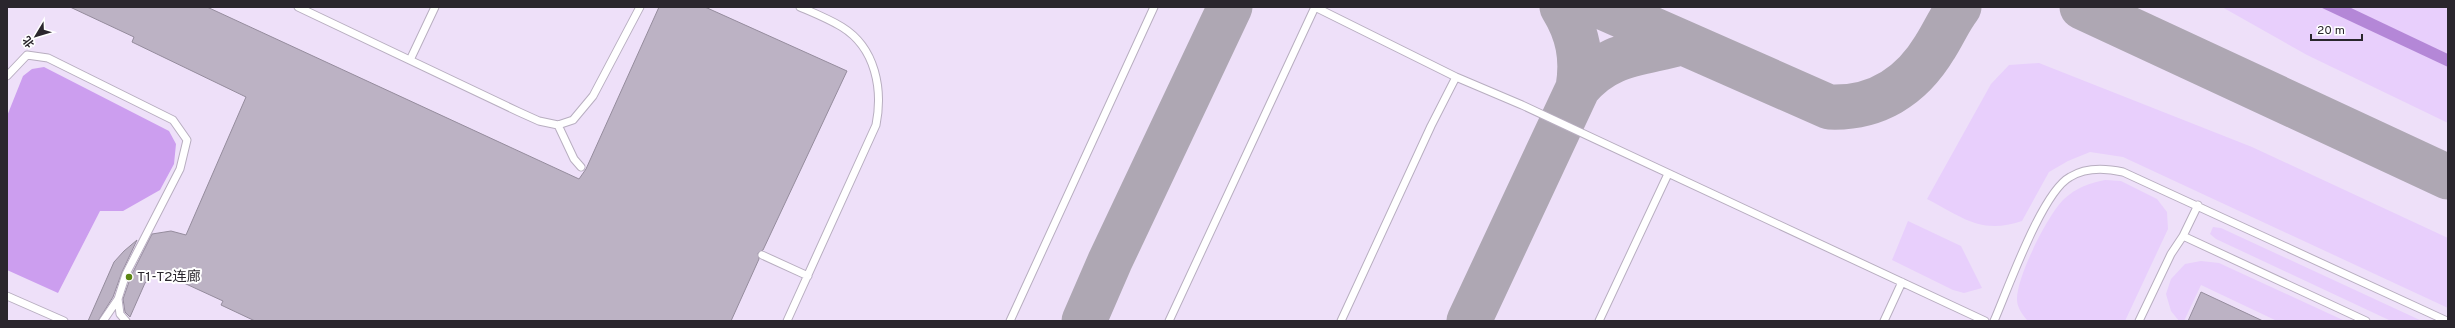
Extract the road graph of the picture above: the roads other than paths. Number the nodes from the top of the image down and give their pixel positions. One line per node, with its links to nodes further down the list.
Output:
1 (298, 7): 7 (lane)
2 (435, 7): 7 (lane)
3 (640, 7): 10 (lane)
4 (800, 7): 16 (lane)
5 (1154, 7): 25 (lane)
6 (1315, 7): 9 (lane); 26 (lane)
7 (410, 60): 10 (lane)
8 (7, 76): 19 (lane)
9 (1456, 77): 12 (lane); 27 (lane)
10 (558, 125): 11 (lane)
11 (581, 167)
12 (1668, 174): 17 (lane); 28 (lane)
13 (2198, 205): 14 (lane); 31 (lane); 34 (lane)
14 (2183, 236): 20 (lane); 33 (lane)
15 (762, 255): 16 (lane)
16 (808, 276): 24 (lane)
17 (1902, 282): 29 (lane); 30 (lane)
18 (7, 296): 21 (lane)
19 (118, 299): 22 (lane); 23 (lane)
20 (2140, 320): 32 (lane)
21 (64, 321)
22 (103, 321)
23 (126, 321)
24 (787, 321)
25 (1010, 321)
26 (1169, 321)
27 (1341, 321)
28 (1599, 321)
29 (1884, 321)
30 (1985, 321)
31 (1994, 321)
32 (2148, 321)
33 (2366, 321)
34 (2447, 321)

